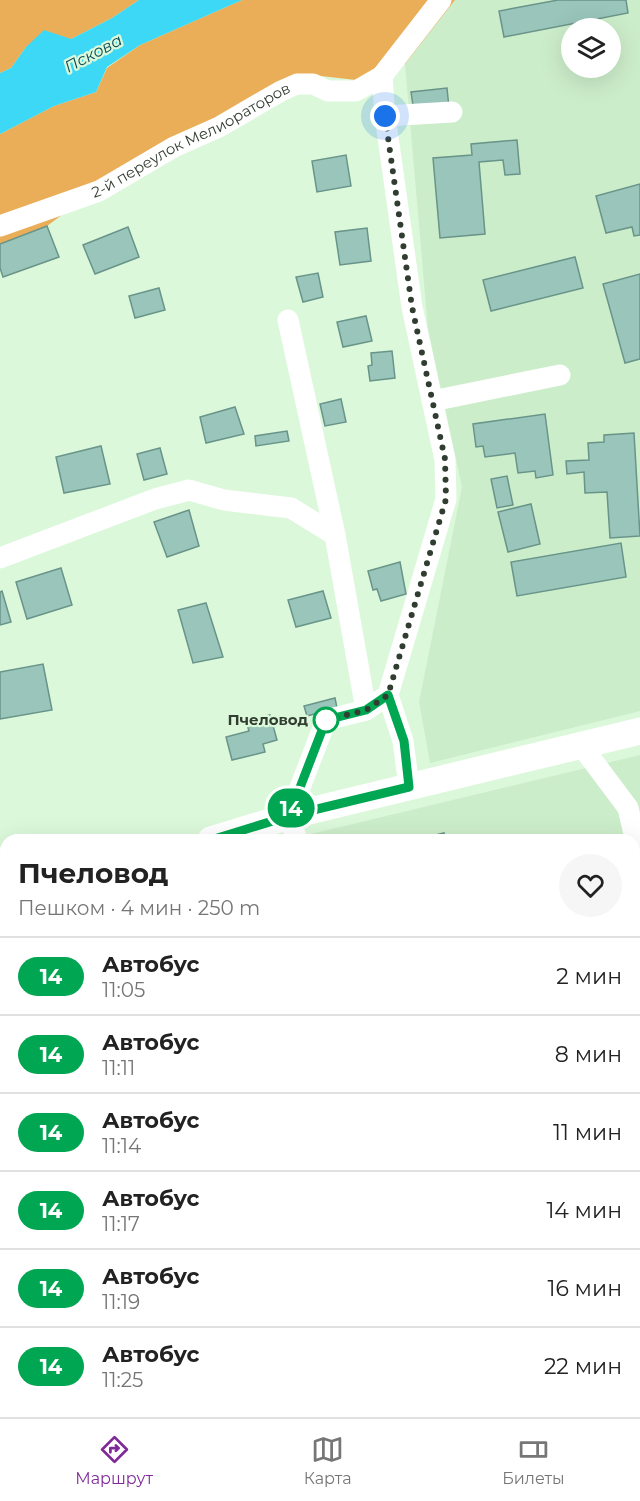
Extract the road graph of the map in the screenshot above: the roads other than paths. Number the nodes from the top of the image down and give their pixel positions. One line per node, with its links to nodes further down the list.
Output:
1 (441, 0): 2 (street)
2 (382, 76): 4 (street); 5 (street, 2-й переулок Мелиораторов)
3 (452, 112): 4 (street)
4 (385, 116): 8 (street)
5 (0, 226)
6 (288, 320): 9 (street)
7 (560, 375): 8 (street)
8 (432, 401): 11 (street)
9 (335, 535): 10 (street); 12 (street)
10 (0, 558)
11 (388, 695): 12 (street); 15 (street)
12 (366, 710): 16 (street)
13 (640, 731): 14 (main road)
14 (581, 745): 15 (main road); 18 (street)
15 (409, 787): 16 (main road)
16 (293, 828): 17 (main road)
17 (252, 834)
18 (634, 834)

